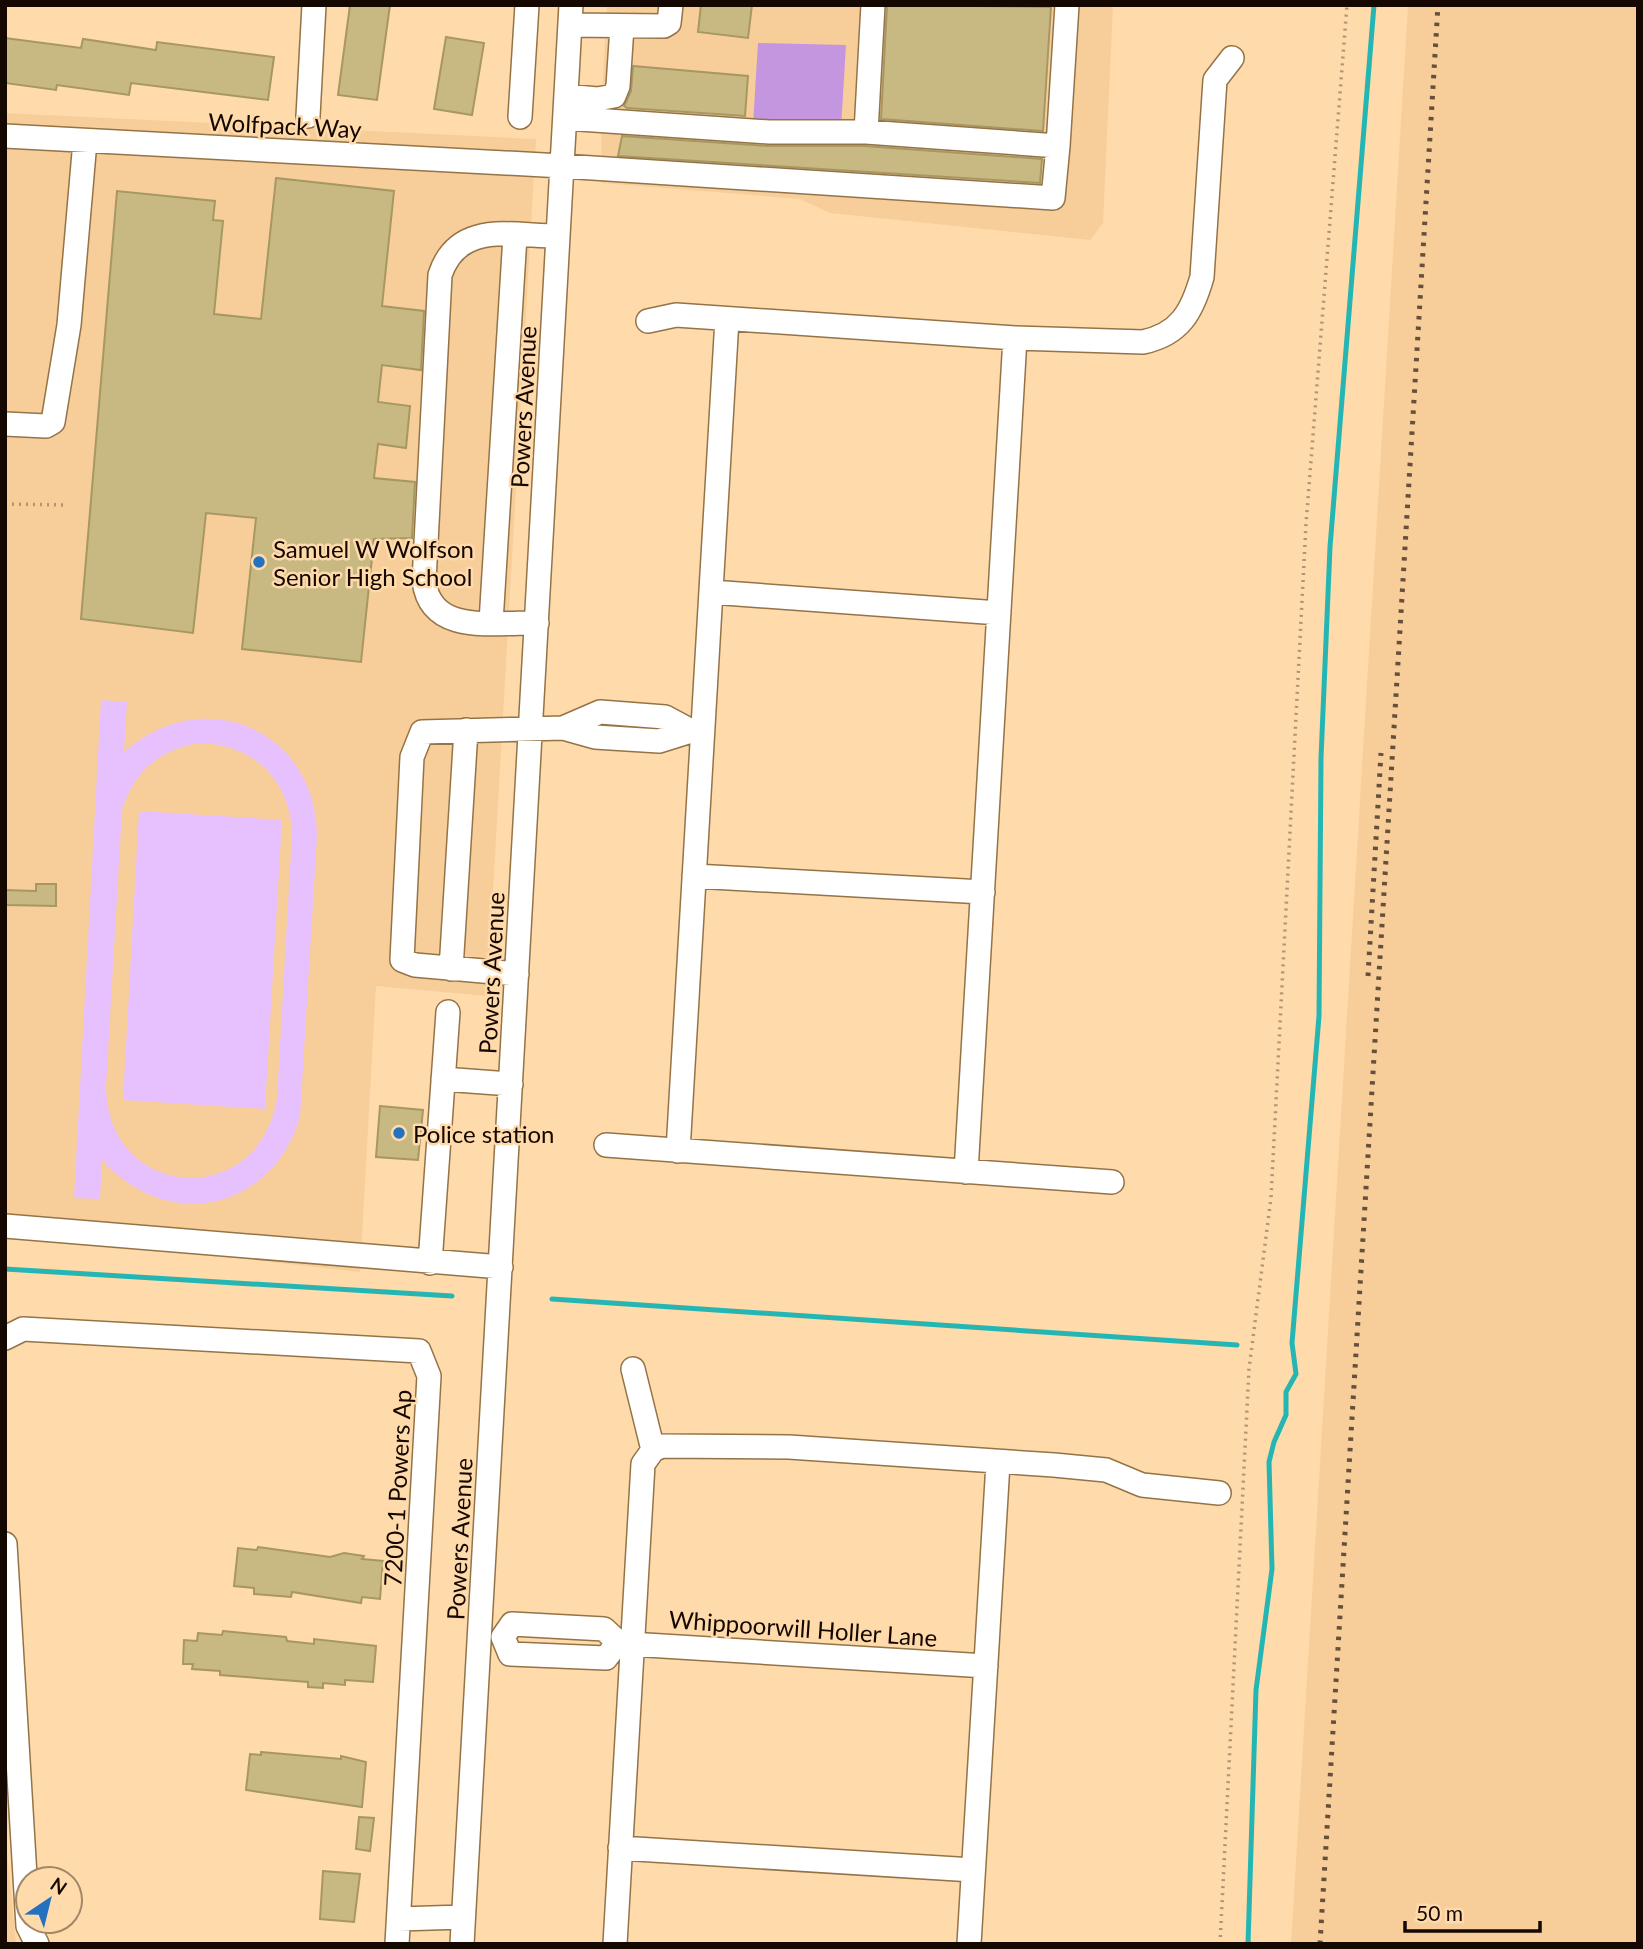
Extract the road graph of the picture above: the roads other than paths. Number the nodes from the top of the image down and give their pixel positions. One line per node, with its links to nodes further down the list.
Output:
1 (314, 5): 10 (street)
2 (527, 5): 11 (street)
3 (671, 5): 7 (street)
4 (873, 5): 12 (street)
5 (1067, 5): 15 (street)
6 (571, 15): 7 (street); 9 (street, Powers Avenue)
7 (622, 27): 9 (street)
8 (1232, 58): 21 (street)
9 (566, 107): 12 (street); 16 (street, Powers Avenue)
10 (308, 116)
11 (520, 117)
12 (866, 132): 15 (street)
13 (5, 136): 14 (street, Wolfpack Way)
14 (85, 141): 16 (street, Wolfpack Way); 22 (street)
15 (1058, 146): 16 (street, Wolfpack Way)
16 (562, 166): 18 (street, Powers Avenue)
17 (515, 236): 18 (street); 25 (street); 25 (street)
18 (558, 236): 26 (street, Powers Avenue)
19 (727, 319): 20 (street); 21 (street); 23 (street)
20 (648, 321)
21 (1015, 338): 24 (street)
22 (5, 424)
23 (711, 592): 24 (street); 29 (street)
24 (999, 613): 31 (street)
25 (491, 622): 26 (street)
26 (537, 623): 27 (street, Powers Avenue)
27 (531, 727): 28 (street); 29 (street); 33 (street, Powers Avenue)
28 (466, 730): 32 (street); 32 (street)
29 (697, 731): 30 (street)
30 (694, 876): 31 (street); 38 (street)
31 (983, 892): 39 (street)
32 (451, 968): 33 (street)
33 (517, 974): 36 (street, Powers Avenue)
34 (448, 1012): 35 (street)
35 (443, 1079): 36 (street); 42 (street)
36 (511, 1084): 43 (street, Powers Avenue)
37 (606, 1145): 38 (street)
38 (678, 1152): 39 (street)
39 (966, 1172): 40 (street)
40 (1112, 1182)
41 (5, 1226): 42 (street)
42 (430, 1263): 43 (street)
43 (501, 1267): 50 (street, Powers Avenue)
44 (5, 1338): 56 (street, 7200-1 Powers Ap)
45 (633, 1369): 46 (street)
46 (653, 1450): 47 (street); 51 (street)
47 (998, 1463): 48 (street); 52 (street)
48 (1219, 1493)
49 (5, 1544): 57 (street)
50 (479, 1636): 51 (street); 55 (street, Powers Avenue)
51 (624, 1643): 52 (street, Whippoorwill Holler Lane); 53 (street)
52 (986, 1666): 54 (street)
53 (620, 1848): 54 (street); 60 (street)
54 (973, 1870): 61 (street)
55 (463, 1917): 56 (street); 59 (street, Powers Avenue)
56 (399, 1919): 58 (street, 7200-1 Powers Ap)
57 (37, 1944)
58 (397, 1944)
59 (461, 1944)
60 (615, 1944)
61 (969, 1944)

